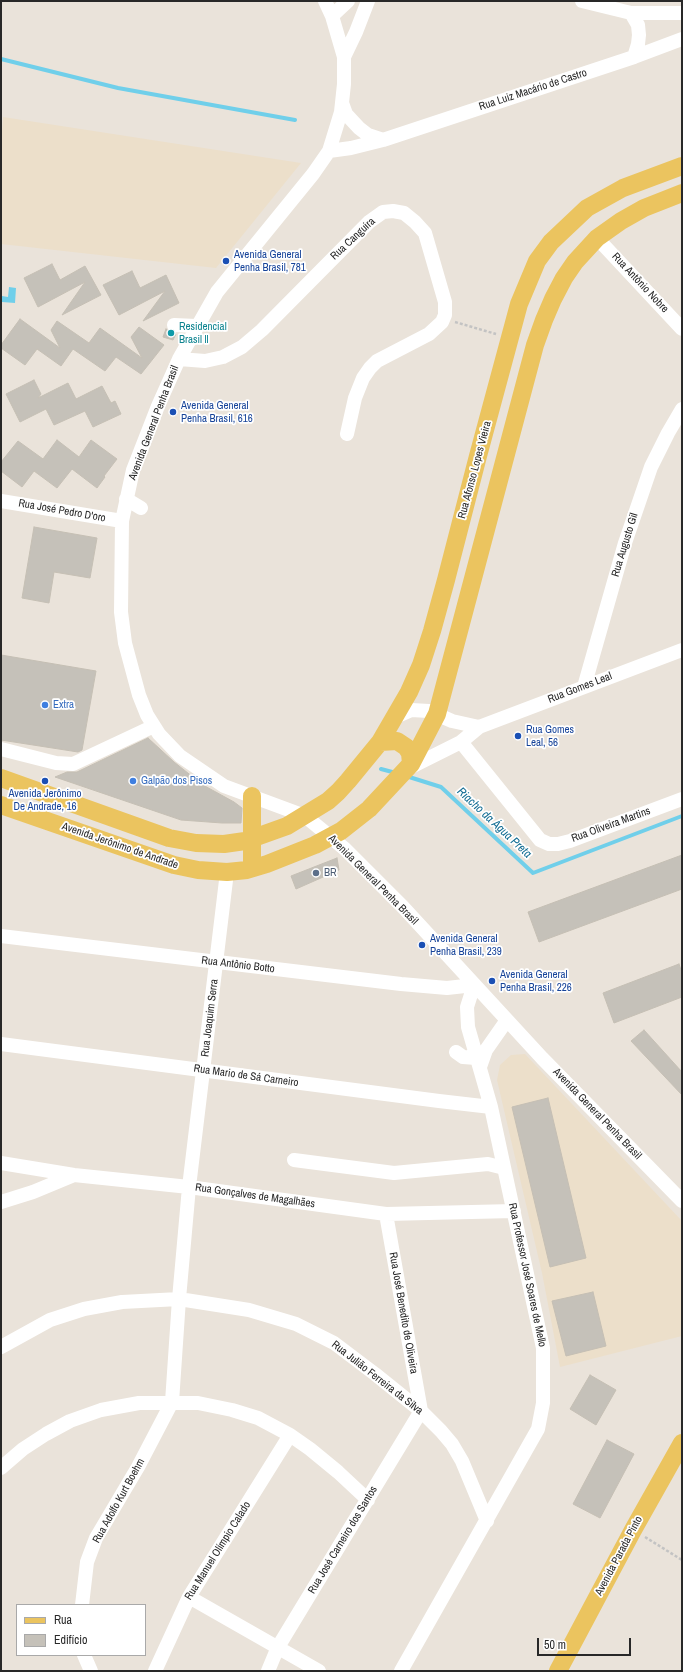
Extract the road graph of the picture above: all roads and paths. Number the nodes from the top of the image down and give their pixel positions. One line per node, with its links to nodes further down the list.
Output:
1 (324, 1): 7 (street, Avenida General Penha Brasil)
2 (348, 1): 7 (street)
3 (368, 1): 9 (street)
4 (582, 1): 5 (street)
5 (631, 13): 6 (street); 10 (street)
6 (682, 13)
7 (332, 16): 9 (street, Avenida General Penha Brasil)
8 (682, 39): 10 (street, Rua Luiz Macário de Castro)
9 (344, 57): 11 (street, Avenida General Penha Brasil)
10 (634, 57): 12 (street, Rua Luiz Macário de Castro)
11 (342, 103): 12 (street); 13 (street, Avenida General Penha Brasil)
12 (383, 140): 13 (street, Rua Luiz Macário de Castro)
13 (329, 150): 19 (street, Avenida General Penha Brasil)
14 (682, 166): 21 (main road, Rua Afonso Lopes Vieira)
15 (682, 193): 16 (main road)
16 (597, 238): 20 (street, Rua Antônio Nobre); 31 (main road)
17 (442, 322): 21 (path); 22 (street, Rua Canguira); 24 (street)
18 (174, 325): 19 (street)
19 (196, 326): 22 (street, Avenida General Penha Brasil)
20 (682, 329)
21 (509, 339): 32 (main road, Rua Afonso Lopes Vieira)
22 (179, 359): 25 (street, Avenida General Penha Brasil)
23 (682, 409): 30 (street, Rua Augusto Gil)
24 (346, 434)
25 (126, 499): 27 (street); 28 (street, Avenida General Penha Brasil)
26 (1, 501): 28 (street, Rua José Pedro D'oro)
27 (141, 508)
28 (122, 521): 33 (street, Avenida General Penha Brasil)
29 (682, 650): 30 (street, Rua Gomes Leal)
30 (584, 687): 34 (street, Rua Gomes Leal)
31 (437, 714): 32 (street); 34 (street); 38 (main road)
32 (393, 718): 35 (main road, Rua Afonso Lopes Vieira)
33 (154, 726): 37 (street); 40 (street, Avenida General Penha Brasil)
34 (479, 727): 36 (street, Rua Gomes Leal)
35 (380, 742): 38 (main road); 44 (main road, Rua Afonso Lopes Vieira)
36 (461, 742): 38 (street, Rua Gomes Leal); 41 (street, Rua Oliveira Martins)
37 (1, 749)
38 (409, 766): 46 (main road)
39 (1, 778): 43 (main road)
40 (252, 796): 44 (street, Avenida General Penha Brasil); 47 (main road)
41 (682, 799)
42 (1, 805): 45 (main road, Avenida Jerônimo de Andrade)
43 (96, 812): 45 (main road); 47 (main road)
44 (305, 816): 46 (street, Avenida General Penha Brasil); 47 (main road)
45 (84, 834): 49 (main road, Avenida Jerônimo de Andrade)
46 (331, 837): 48 (main road, Avenida Jerônimo de Andrade); 52 (street, Avenida General Penha Brasil)
47 (251, 839): 48 (main road)
48 (252, 868): 49 (main road, Avenida Jerônimo de Andrade)
49 (228, 872): 51 (street, Rua Joaquim Serra)
50 (1, 936): 51 (street, Rua Antônio Botto)
51 (217, 963): 52 (street, Rua Antônio Botto); 56 (street, Rua Joaquim Serra)
52 (474, 984): 53 (street, Avenida General Penha Brasil); 55 (street, Rua Professor José Soares de Mello)
53 (507, 1020): 55 (street); 63 (street, Avenida General Penha Brasil)
54 (1, 1044): 56 (street, Rua Mario de Sá Carneiro)
55 (477, 1058): 57 (street, Rua Professor José Soares de Mello)
56 (204, 1070): 57 (street, Rua Mario de Sá Carneiro); 62 (street, Rua Joaquim Serra)
57 (491, 1106): 59 (street, Rua Professor José Soares de Mello)
58 (294, 1160): 59 (street)
59 (503, 1162): 65 (street, Rua Professor José Soares de Mello)
60 (1, 1163): 61 (street)
61 (74, 1175): 62 (street, Rua Gonçalves de Magalhães); 64 (street, Rua Gonçalves de Magalhães)
62 (190, 1188): 66 (street, Rua Gonçalves de Magalhães); 67 (street, Rua Joaquim Serra)
63 (682, 1201)
64 (1, 1202)
65 (514, 1211): 66 (street, Rua Gonçalves de Magalhães); 75 (street, Rua Professor José Soares de Mello)
66 (386, 1214): 70 (street, Rua José Benedito de Oliveira)
67 (179, 1299): 68 (street, Rua Julião Ferreira da Silva); 69 (street, Rua Joaquim Serra); 70 (street, Rua Julião Ferreira da Silva)
68 (1, 1346)
69 (172, 1402): 71 (street); 73 (street); 79 (street, Rua Adolfo Kurt Boehm)
70 (421, 1411): 74 (street, Rua José Carneiro dos Santos); 75 (street, Rua Julião Ferreira da Silva)
71 (290, 1435): 74 (street); 78 (street, Rua Manuel Olímpio Calado)
72 (682, 1443): 76 (main road, Avenida Parada Pinto)
73 (1, 1468)
74 (368, 1500): 80 (street, Rua José Carneiro dos Santos)
75 (487, 1521): 86 (street)
76 (633, 1530): 77 (path); 87 (main road, Avenida Parada Pinto)
77 (682, 1560)
78 (189, 1597): 80 (street); 83 (street, Rua Manuel Olímpio Calado)
79 (82, 1604)
80 (278, 1647): 84 (street, Rua José Carneiro dos Santos); 85 (street)
81 (84, 1656): 82 (street)
82 (91, 1671)
83 (155, 1671)
84 (268, 1671)
85 (319, 1671)
86 (401, 1671)
87 (558, 1671)

